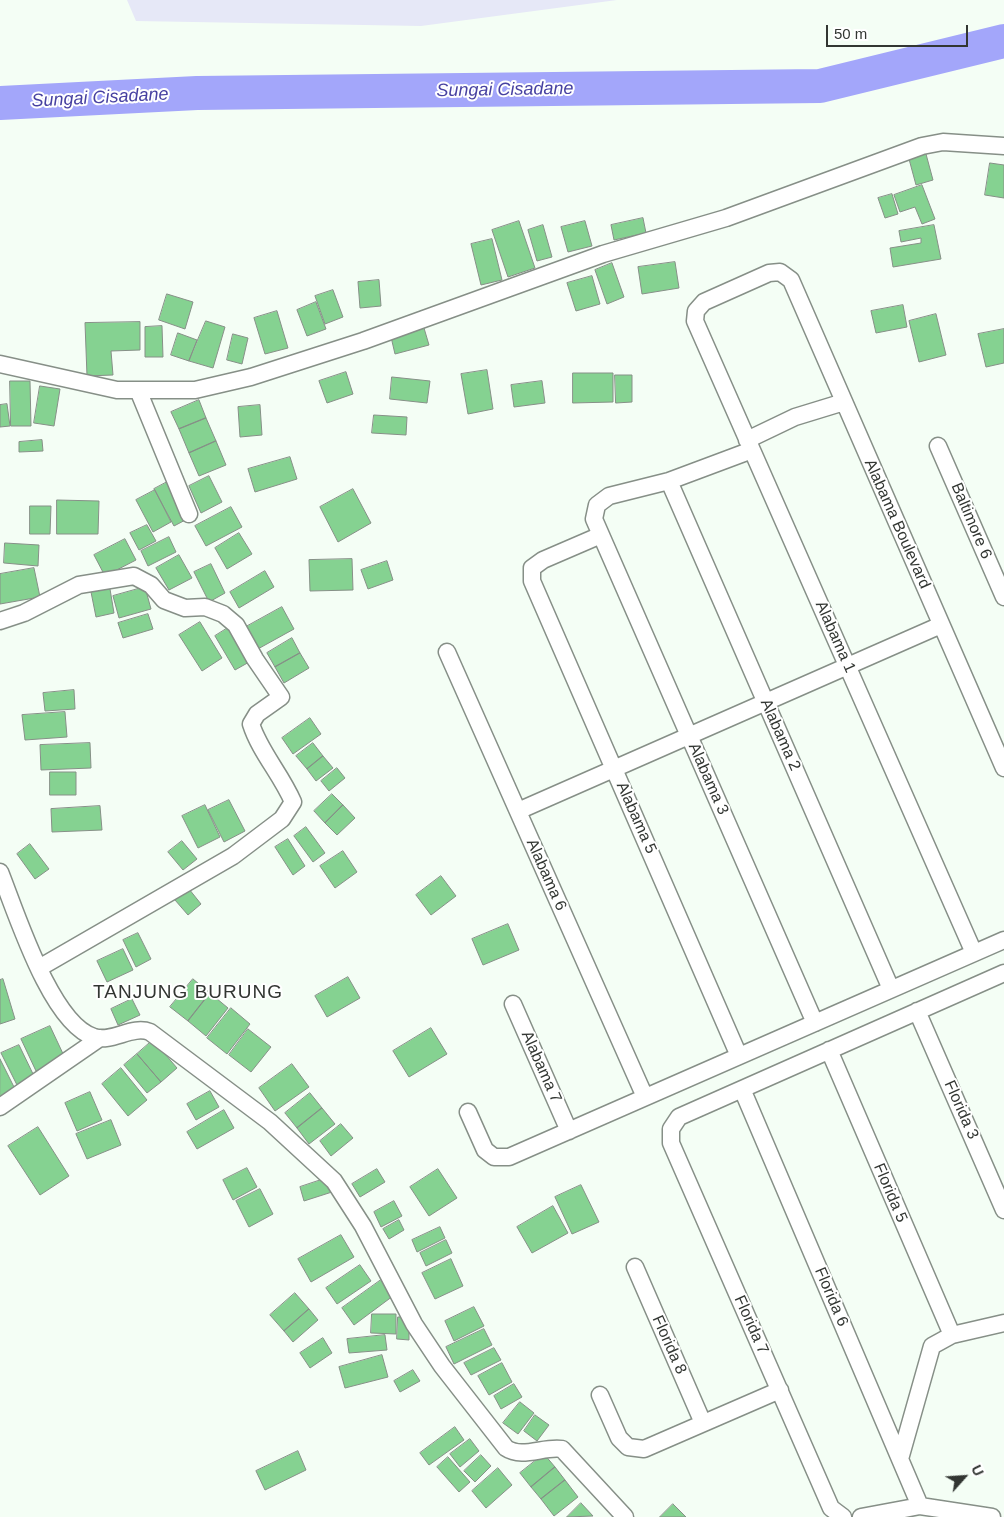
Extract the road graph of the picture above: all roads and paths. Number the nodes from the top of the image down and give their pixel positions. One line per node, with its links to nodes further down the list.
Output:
1 (1004, 146): 4 (street)
2 (695, 322): 5 (street, Alabama Boulevard); 6 (street, Alabama 1)
3 (0, 364): 4 (street)
4 (138, 390): 9 (street)
5 (844, 402): 6 (street, Alabama 3); 13 (street, Alabama Boulevard)
6 (750, 445): 8 (street, Alabama 3); 15 (street, Alabama 1)
7 (938, 446): 11 (street, Baltimore 6)
8 (669, 481): 10 (street, Alabama 3); 16 (street, Alabama 2)
9 (189, 514)
10 (600, 535): 17 (street, Alabama 3); 19 (street, Alabama 5)
11 (1004, 597)
12 (0, 621): 24 (street)
13 (941, 625): 15 (street); 18 (street, Alabama Boulevard)
14 (447, 652): 20 (street, Alabama 6)
15 (847, 666): 16 (street); 23 (street, Alabama 1)
16 (766, 702): 17 (street); 26 (street, Alabama 2)
17 (689, 736): 19 (street); 29 (street, Alabama 3)
18 (1004, 768)
19 (614, 769): 20 (street); 32 (street, Alabama 5)
20 (518, 811): 34 (street, Alabama 6)
21 (0, 872): 24 (street)
22 (1004, 940): 23 (street)
23 (974, 953): 26 (street)
24 (39, 968): 30 (street)
25 (1002, 979): 28 (street)
26 (891, 989): 29 (street)
27 (513, 1004): 37 (street, Alabama 7)
28 (917, 1011): 31 (street); 38 (street, Florida 3)
29 (815, 1023): 32 (street)
30 (100, 1038): 35 (street); 48 (street)
31 (829, 1050): 33 (street); 41 (street, Florida 5)
32 (739, 1056): 34 (street)
33 (742, 1089): 42 (street, Florida 7); 45 (street, Florida 6)
34 (645, 1097): 37 (street)
35 (0, 1107)
36 (468, 1112): 37 (street)
37 (569, 1131)
38 (1004, 1210)
39 (635, 1267): 44 (street, Florida 8)
40 (1004, 1323): 41 (street)
41 (952, 1335): 45 (street)
42 (780, 1390): 44 (street); 47 (street, Florida 7)
43 (600, 1394): 44 (street)
44 (703, 1424)
45 (900, 1459): 46 (street, Florida 6)
46 (920, 1506): 49 (street); 50 (street)
47 (837, 1512)
48 (625, 1517)
49 (861, 1517)
50 (992, 1517)

